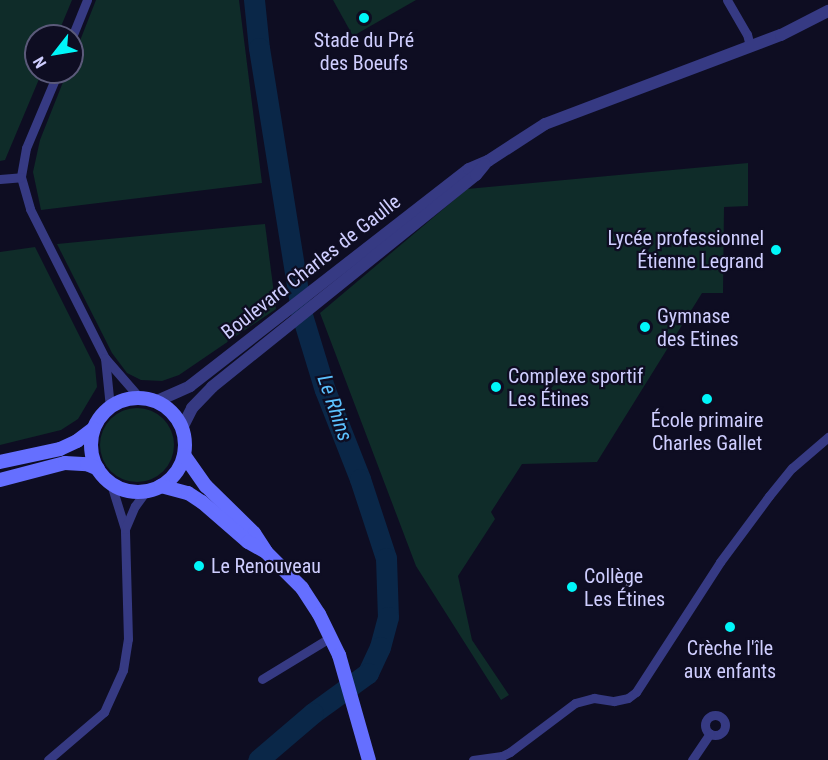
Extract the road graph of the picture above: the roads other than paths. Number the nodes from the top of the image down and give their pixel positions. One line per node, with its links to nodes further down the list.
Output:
1 (87, 0): 4 (street)
2 (727, 0): 5 (street)
3 (828, 11): 5 (street, Boulevard Charles de Gaulle)
4 (77, 24)
5 (750, 46): 7 (street, Boulevard Charles de Gaulle)
6 (53, 84): 8 (street)
7 (488, 161): 12 (street, Boulevard Charles de Gaulle); 15 (street, Boulevard Charles de Gaulle)
8 (21, 177): 9 (street); 10 (street)
9 (0, 179)
10 (105, 358): 11 (street); 13 (street)
11 (139, 397): 12 (main road); 13 (main road)
12 (157, 401): 15 (main road)
13 (110, 407): 14 (main road)
14 (94, 428): 18 (main road); 19 (main road)
15 (182, 428): 17 (main road)
16 (828, 437): 31 (street)
17 (184, 455): 22 (main road); 25 (main road)
18 (0, 462)
19 (98, 469): 20 (main road); 21 (main road)
20 (0, 480)
21 (111, 484): 23 (main road); 24 (street)
22 (161, 486): 23 (main road); 25 (main road)
23 (145, 492): 24 (street)
24 (125, 529): 29 (street)
25 (266, 552): 26 (main road)
26 (331, 637): 27 (street); 30 (main road)
27 (262, 679)
28 (710, 733): 32 (street)
29 (48, 760)
30 (369, 760)
31 (473, 760)
32 (692, 760)

